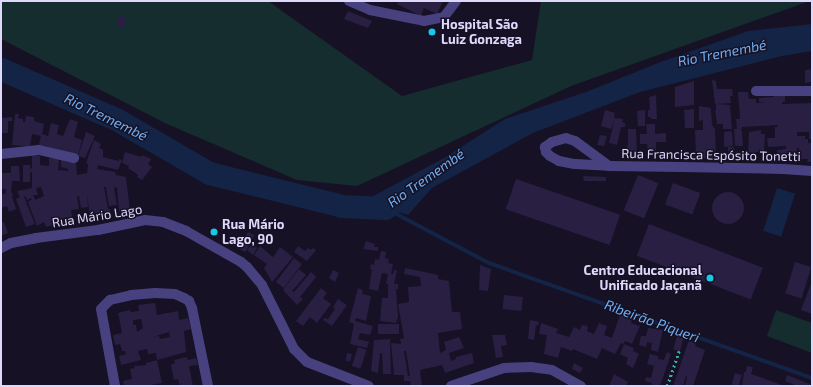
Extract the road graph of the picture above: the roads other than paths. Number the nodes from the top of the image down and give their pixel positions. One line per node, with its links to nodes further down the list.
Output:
1 (349, 1): 2 (street)
2 (456, 1)
3 (756, 91): 4 (street)
4 (812, 91)
5 (1, 154): 6 (street)
6 (74, 158)
7 (610, 166): 7 (street, Rua Francisca Espósito Tonetti); 8 (street, Rua Francisca Espósito Tonetti)
8 (812, 171)
9 (1, 248): 12 (street, Rua Mário Lago)
10 (115, 386): 11 (street)
11 (208, 386)
12 (369, 386)
13 (451, 386): 14 (street)
14 (581, 386)

